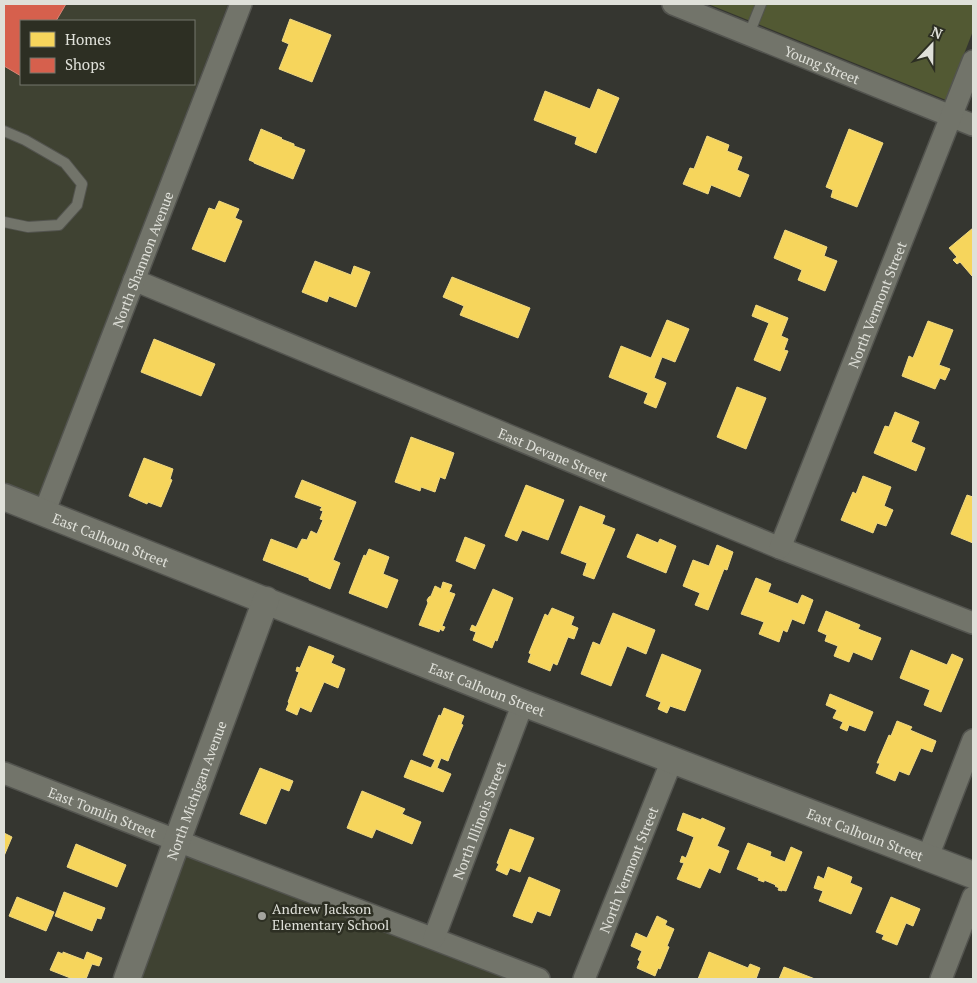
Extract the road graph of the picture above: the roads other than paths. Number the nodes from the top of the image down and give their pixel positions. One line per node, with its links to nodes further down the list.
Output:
1 (241, 4): 10 (street, North Shannon Avenue)
2 (673, 4): 4 (street, Young Street)
3 (761, 4): 4 (lane)
4 (748, 34): 6 (street, Young Street)
5 (973, 61): 6 (street, North Vermont Street)
6 (951, 116): 7 (street, Young Street); 13 (street, North Vermont Street)
7 (973, 124)
8 (4, 131): 9 (lane)
9 (4, 222)
10 (134, 280): 12 (street, North Shannon Avenue); 13 (street, East Devane Street)
11 (4, 497): 12 (street, East Calhoun Street)
12 (44, 513): 14 (street, East Calhoun Street)
13 (780, 548): 15 (street, East Devane Street)
14 (266, 600): 16 (street, East Calhoun Street); 20 (street, North Michigan Avenue)
15 (973, 623)
16 (523, 703): 18 (street, East Calhoun Street); 24 (street, North Illinois Street)
17 (973, 740): 21 (street)
18 (672, 760): 21 (street, East Calhoun Street); 27 (street, North Vermont Street)
19 (4, 773): 20 (street, East Tomlin Street)
20 (177, 841): 24 (street, East Tomlin Street); 25 (street, North Michigan Avenue)
21 (927, 858): 22 (street, East Calhoun Street)
22 (973, 875)
23 (973, 897): 28 (street)
24 (434, 938): 26 (street, East Tomlin Street)
25 (127, 979)
26 (539, 979)
27 (584, 979)
28 (942, 979)

